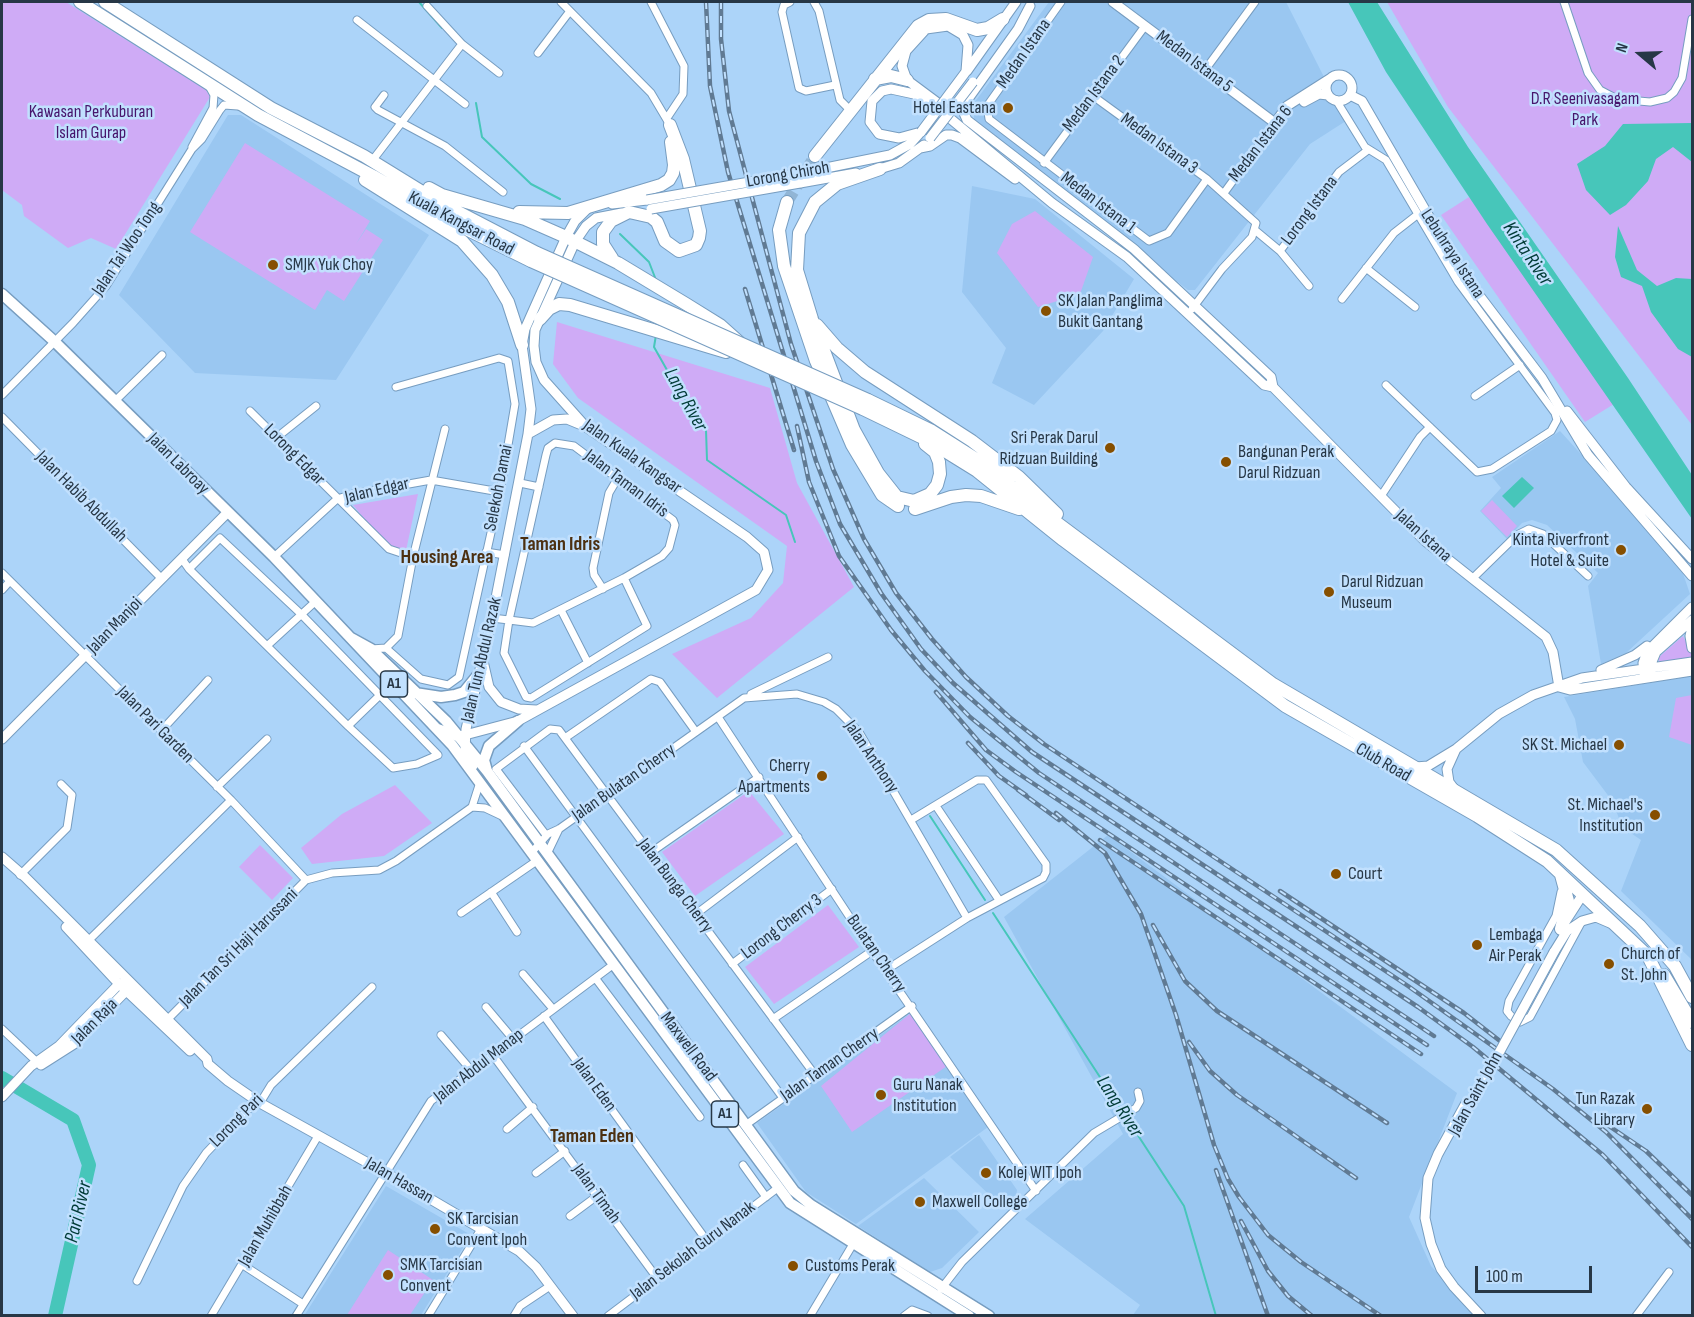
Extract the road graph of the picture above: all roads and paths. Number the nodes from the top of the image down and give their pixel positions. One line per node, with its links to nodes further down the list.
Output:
1 (80, 2): 28 (highway, Kuala Kangsar Road)
2 (561, 2): 14 (street)
3 (651, 2): 39 (street)
4 (790, 2): 30 (street)
5 (814, 2): 30 (street)
6 (1016, 2): 17 (main road, Lorong Chiroh)
7 (1061, 2): 36 (street, Medan Istana)
8 (1113, 2): 18 (main road, Medan Istana 5)
9 (1253, 2): 21 (street)
10 (1564, 2): 15 (street)
11 (113, 4): 49 (highway, Kuala Kangsar Road)
12 (1032, 4): 45 (main road, bridge); 65 (main road)
13 (427, 6): 19 (street)
14 (570, 11): 20 (street); 39 (street)
15 (1692, 19)
16 (357, 20): 26 (street)
17 (1003, 20): 22 (main road, Lorong Chiroh); 25 (highway)
18 (1145, 26): 21 (main road, Medan Istana 5); 33 (street, Medan Istana 2)
19 (462, 44): 23 (street); 26 (street)
20 (538, 53)
21 (1205, 70): 41 (main road, Medan Istana 5)
22 (966, 72): 27 (main road); 43 (main road, Lorong Chiroh, bridge)
23 (499, 73)
24 (1331, 78): 29 (main road); 34 (main road); 41 (main road, Medan Istana 6)
25 (875, 79): 27 (highway); 38 (highway)
26 (433, 80): 35 (street); 42 (street)
27 (907, 80): 65 (main road)
28 (207, 82): 37 (highway, Kuala Kangsar Road); 46 (street, Jalan Tai Woo Tong)
29 (1351, 82): 32 (main road); 40 (main road, Lebuhraya Istana)
30 (836, 85): 38 (street)
31 (384, 95): 42 (street)
32 (1350, 95): 34 (main road); 40 (main road, Lebuhraya Istana)
33 (1093, 96): 50 (street, Medan Istana 2); 52 (street, Medan Istana 3)
34 (1332, 98): 41 (main road); 47 (street)
35 (465, 104)
36 (987, 106): 50 (street, Medan Istana 1)
37 (250, 109): 44 (highway, Kuala Kangsar Road); 46 (street, Jalan Tai Woo Tong)
38 (850, 111): 48 (highway)
39 (669, 121): 58 (highway); 60 (highway)
40 (1374, 122): 83 (main road, Lebuhraya Istana)
41 (1275, 123): 54 (street, Medan Istana 6)
42 (401, 124): 49 (street); 53 (street)
43 (921, 132): 56 (main road); 57 (main road, Lorong Chiroh, bridge)
44 (301, 139): 79 (highway); 81 (highway, Kuala Kangsar Road, bridge)
45 (920, 148): 51 (main road, Lorong Chiroh); 56 (main road)
46 (192, 149): 77 (street, Jalan Tai Woo Tong)
47 (1368, 150): 61 (street); 66 (street, Lorong Istana)
48 (815, 156)
49 (369, 157): 59 (highway); 78 (highway, Kuala Kangsar Road, bridge)
50 (1044, 163): 52 (street, Medan Istana 1)
51 (880, 169): 57 (main road, Lorong Chiroh, bridge); 76 (highway)
52 (1207, 179): 54 (street, Medan Istana 3)
53 (503, 192)
54 (1224, 193): 62 (street, Medan Istana 3)
55 (787, 202): 110 (highway)
56 (1052, 203): 74 (main road)
57 (649, 204): 58 (main road); 60 (main road)
58 (589, 208): 59 (highway); 64 (main road)
59 (497, 210): 64 (highway)
60 (629, 212): 64 (main road); 67 (highway)
61 (1417, 215): 68 (street); 82 (street)
62 (1254, 220): 63 (street, Lorong Istana)
63 (1256, 231): 66 (street); 72 (street, Lorong Istana)
64 (570, 239): 67 (highway); 75 (main road, Jalan Kuala Kangsar); 79 (main road, Jalan Tun Abdul Razak)
65 (1125, 242): 72 (main road)
66 (1280, 250): 69 (street)
67 (618, 263): 78 (highway)
68 (1366, 268): 71 (street); 73 (street)
69 (1309, 286)
70 (2, 294): 77 (main road, Jalan Labroay)
71 (1342, 299)
72 (1194, 305): 74 (street, Lorong Istana); 86 (main road)
73 (1415, 307)
74 (1188, 314): 86 (main road)
75 (540, 319): 81 (highway, bridge); 95 (main road, Jalan Kuala Kangsar)
76 (812, 319): 94 (highway); 112 (highway)
77 (54, 341): 87 (street, Jalan Tai Woo Tong); 89 (main road, Jalan Labroay)
78 (741, 343): 90 (highway, Kuala Kangsar Road, bridge)
79 (522, 345): 99 (main road, Jalan Tun Abdul Razak)
80 (162, 355): 89 (street)
81 (748, 358): 90 (highway, Kuala Kangsar Road, bridge)
82 (1520, 365): 88 (street); 96 (street)
83 (1542, 378): 97 (main road, Lebuhraya Istana); 101 (main road, Lebuhraya Istana)
84 (1386, 385): 96 (street)
85 (396, 387): 106 (street, Selekoh Damai)
86 (1273, 387): 107 (main road, Jalan Istana)
87 (2, 395)
88 (1475, 396)
89 (115, 401): 109 (main road, Jalan Labroay)
90 (865, 404): 94 (highway); 110 (highway)
91 (316, 406): 100 (street)
92 (250, 411): 100 (street, Lorong Edgar)
93 (2, 417): 123 (street, Jalan Habib Abdullah)
94 (896, 425): 110 (highway)
95 (586, 427): 99 (main road); 158 (main road, Jalan Kuala Kangsar)
96 (1430, 427): 107 (street)
97 (1578, 428): 101 (main road); 111 (main road, Lebuhraya Istana)
98 (445, 429): 103 (street)
99 (528, 434): 104 (main road, Jalan Tun Abdul Razak)
100 (276, 438): 108 (street, Lorong Edgar)
101 (1594, 462): 121 (main road, Lebuhraya Istana)
102 (619, 477): 105 (street, Jalan Taman Idris); 124 (street, Jalan Taman Idris); 127 (street)
103 (431, 480): 106 (street, Jalan Edgar); 108 (street, Jalan Edgar); 116 (street)
104 (520, 483): 105 (street); 114 (main road, Jalan Tun Abdul Razak)
105 (539, 487): 134 (street, Jalan Taman Idris)
106 (500, 492): 113 (street, Selekoh Damai)
107 (1381, 496): 125 (main road, Jalan Istana)
108 (338, 500): 115 (street, Jalan Edgar); 116 (street, Lorong Edgar)
109 (227, 513): 115 (main road, Jalan Labroay); 117 (main road, Jalan Manjoi)
110 (1036, 513): 112 (highway, Club Road); 190 (highway, Club Road)
111 (1666, 532): 118 (main road, Lebuhraya Istana); 121 (main road)
112 (1090, 545): 171 (highway, Club Road)
113 (486, 552): 114 (street); 140 (street, Selekoh Damai)
114 (505, 555): 133 (main road, Jalan Tun Abdul Razak)
115 (274, 557): 129 (main road, Jalan Labroay)
116 (413, 557): 140 (street)
117 (182, 559): 119 (street); 123 (main road, Jalan Manjoi)
118 (1692, 559)
119 (189, 569): 132 (street); 139 (street)
120 (2, 573): 126 (street, Jalan Pari Garden)
121 (1691, 573)
122 (1588, 576): 125 (street)
123 (161, 578): 143 (main road, Jalan Manjoi)
124 (624, 578): 127 (street, Jalan Taman Idris); 147 (street)
125 (1473, 578): 154 (main road, Jalan Istana)
126 (10, 581): 128 (street); 143 (street, Jalan Pari Garden)
127 (603, 589): 131 (street, Jalan Taman Idris)
128 (2, 590)
129 (316, 601): 132 (street); 138 (main road, Jalan Labroay)
130 (1692, 607): 137 (main road)
131 (561, 610): 134 (street, Jalan Taman Idris); 147 (street)
132 (301, 614): 139 (street); 156 (street)
133 (492, 618): 134 (street, Jalan Taman Idris); 145 (main road, Jalan Tun Abdul Razak)
134 (509, 620): 147 (street)
135 (1692, 620): 148 (main road)
136 (1692, 627): 141 (main road)
137 (1661, 636): 148 (main road); 151 (main road)
138 (351, 638): 142 (main road, Maxwell Road / A1); 162 (main road, Maxwell Road / A1)
139 (268, 645): 161 (street)
140 (386, 648): 142 (street)
141 (1692, 648)
142 (371, 649): 155 (main road, Maxwell Road / A1)
143 (86, 656): 163 (street, Jalan Pari Garden); 166 (main road, Jalan Manjoi)
144 (828, 657): 157 (street)
145 (483, 658): 150 (main road, Jalan Tun Abdul Razak); 158 (main road)
146 (1692, 662): 148 (main road)
147 (588, 663)
148 (1647, 668): 151 (main road); 152 (main road)
149 (1692, 671): 152 (main road)
150 (477, 676): 155 (main road); 168 (main road, Jalan Tun Abdul Razak)
151 (1582, 678): 154 (main road)
152 (1648, 679): 154 (main road)
153 (208, 680): 163 (street)
154 (1559, 687): 170 (main road)
155 (415, 693): 168 (main road, Maxwell Road / A1)
156 (380, 695): 161 (street); 161 (street)
157 (744, 698): 159 (street); 183 (street, Jalan Anthony)
158 (538, 711): 160 (main road)
159 (718, 717): 164 (street, Jalan Bulatan Cherry); 173 (street, Bulatan Cherry)
160 (518, 721): 168 (main road); 172 (main road)
161 (348, 726)
162 (439, 729): 168 (main road); 174 (main road, Maxwell Road / A1)
163 (160, 731): 176 (street, Jalan Pari Garden)
164 (696, 732): 165 (street); 178 (street, Jalan Bulatan Cherry)
165 (565, 738): 169 (street); 178 (street, Jalan Bunga Cherry)
166 (2, 739)
167 (267, 739): 176 (street)
168 (462, 739): 172 (main road, Maxwell Road / A1); 174 (main road, Maxwell Road)
169 (524, 746): 182 (street); 187 (street)
170 (1456, 749): 171 (main road); 177 (main road)
171 (1416, 767): 177 (highway, Club Road)
172 (487, 771): 187 (main road, Maxwell Road / A1)
173 (759, 777): 186 (street, Bulatan Cherry); 188 (street)
174 (480, 782): 181 (street); 184 (main road, Maxwell Road / A1)
175 (61, 784): 191 (street)
176 (217, 787): 179 (street, Jalan Pari Garden)
177 (1455, 790): 211 (highway, Club Road)
178 (607, 795): 182 (street, Jalan Bulatan Cherry); 188 (street, Jalan Bunga Cherry)
179 (231, 801): 192 (street, Jalan Pari Garden); 205 (street)
180 (936, 806): 183 (street); 196 (street); 196 (street)
181 (472, 807): 184 (street); 192 (street, Jalan Tan Sri Haji Harussani)
182 (576, 817): 185 (street, Jalan Bulatan Cherry); 241 (street)
183 (911, 820): 200 (street, Jalan Anthony)
184 (509, 821): 187 (main road, Maxwell Road / A1)
185 (559, 829): 187 (street); 187 (street, Jalan Bulatan Cherry)
186 (798, 837): 193 (street, Bulatan Cherry); 198 (street)
187 (540, 849): 194 (street, Jalan Bulatan Cherry); 199 (main road, Maxwell Road / A1); 209 (main road, Maxwell Road / A1)
188 (650, 853): 198 (street, Jalan Bunga Cherry)
189 (2, 857): 191 (main road)
190 (1559, 871): 195 (highway, Club Road); 201 (street); 202 (highway)
191 (21, 875): 205 (main road); 217 (main road)
192 (306, 880): 229 (street, Jalan Tan Sri Haji Harussani)
193 (832, 889): 206 (street, Bulatan Cherry); 210 (street, Lorong Cherry 3)
194 (491, 892): 197 (street, Jalan Bulatan Cherry); 203 (street)
195 (1583, 894): 202 (main road, Jalan Saint John); 204 (highway, Club Road); 222 (highway)
196 (999, 900): 200 (street)
197 (461, 913)
198 (696, 914): 210 (street, Jalan Bunga Cherry)
199 (591, 915): 209 (main road); 215 (main road, Maxwell Road / A1)
200 (968, 918): 212 (street)
201 (1582, 921): 204 (main road); 207 (main road, Jalan Saint John)
202 (1561, 929): 207 (main road, Jalan Saint John)
203 (518, 932)
204 (1624, 932): 208 (highway, Club Road)
205 (88, 941): 216 (main road)
206 (872, 951): 212 (street, Bulatan Cherry); 227 (street)
207 (1552, 951): 243 (main road, Jalan Saint John)
208 (1648, 956): 228 (highway); 233 (highway, Club Road)
209 (615, 964): 214 (street, Jalan Abdul Manap); 215 (main road); 253 (main road, Maxwell Road / A1)
210 (732, 964): 227 (street, Jalan Bunga Cherry)
211 (1676, 966): 218 (highway); 221 (highway, Club Road)
212 (886, 970): 223 (street, Bulatan Cherry)
213 (523, 974): 225 (street)
214 (596, 979): 225 (street, Jalan Abdul Manap); 245 (street)
215 (638, 980): 246 (main road, Maxwell Road / A1)
216 (129, 981): 217 (main road, Jalan Raja); 220 (main road, Jalan Raja); 229 (main road, Jalan Hassan)
217 (118, 984): 220 (main road); 235 (main road, Jalan Raja)
218 (1692, 986)
219 (372, 987): 242 (street, Lorong Pari)
220 (126, 991): 229 (main road, Jalan Hassan); 237 (main road, Jalan Raja)
221 (1692, 997)
222 (1692, 1005)
223 (912, 1006): 238 (street, Jalan Taman Cherry); 254 (street, Bulatan Cherry)
224 (486, 1007): 232 (street)
225 (554, 1009): 226 (street, Jalan Abdul Manap)
226 (544, 1016): 232 (street, Jalan Abdul Manap); 260 (street, Jalan Eden)
227 (773, 1019): 238 (street, Jalan Bunga Cherry)
228 (1692, 1022)
229 (165, 1023): 242 (main road, Jalan Hassan)
230 (2, 1029): 235 (street)
231 (441, 1035): 236 (street)
232 (513, 1039): 234 (street, Jalan Abdul Manap)
233 (1692, 1045)
234 (492, 1054): 236 (street, Jalan Abdul Manap); 244 (street, Jalan Timah)
235 (37, 1062): 237 (main road, Jalan Raja)
236 (471, 1070): 251 (street, Jalan Abdul Manap)
237 (28, 1072): 240 (main road, Jalan Raja)
238 (815, 1075): 241 (street, Jalan Taman Cherry)
239 (1138, 1092): 254 (street)
240 (2, 1097)
241 (783, 1098): 246 (street, Jalan Taman Cherry)
242 (260, 1103): 248 (main road, Jalan Hassan); 266 (street, Lorong Pari)
243 (1468, 1104): 281 (main road, Jalan Saint John); 282 (main road, Jalan Saint John)
244 (533, 1107): 247 (street); 249 (street, Jalan Timah)
245 (700, 1117)
246 (747, 1124): 257 (main road, Maxwell Road / A1)
247 (507, 1129)
248 (318, 1136): 251 (main road, Jalan Hassan); 263 (street, Jalan Muhibbah)
249 (565, 1151): 252 (street); 255 (street, Jalan Timah)
250 (743, 1165): 256 (street)
251 (386, 1173): 259 (main road, Jalan Hassan); 269 (street, Jalan Abdul Manap)
252 (536, 1173)
253 (779, 1187): 256 (street, Jalan Sekolah Guru Nanak); 261 (main road, Maxwell Road / A1)
254 (1036, 1191): 268 (street)
255 (597, 1196): 258 (street); 265 (street, Jalan Timah)
256 (766, 1197): 260 (street, Jalan Sekolah Guru Nanak)
257 (816, 1208): 261 (main road); 262 (main road, Maxwell Road / A1)
258 (570, 1216)
259 (481, 1229): 267 (main road, Jalan Hassan); 273 (street)
260 (707, 1241): 265 (street, Jalan Sekolah Guru Nanak)
261 (853, 1244): 262 (main road); 268 (main road, Maxwell Road / A1); 277 (street)
262 (882, 1249): 268 (main road, Maxwell Road / A1)
263 (243, 1265): 269 (street); 271 (street, Jalan Muhibbah)
264 (1669, 1272): 283 (street)
265 (657, 1278): 276 (street, Jalan Sekolah Guru Nanak)
266 (137, 1281)
267 (550, 1286): 274 (street); 275 (main road, Jalan Hassan)
268 (940, 1291): 270 (main road, Maxwell Road / A1); 280 (main road, Maxwell Road / A1)
269 (303, 1304): 272 (street, Jalan Abdul Manap)
270 (968, 1315)
271 (211, 1316)
272 (296, 1316)
273 (428, 1316)
274 (514, 1316)
275 (573, 1316)
276 (608, 1316)
277 (810, 1316)
278 (904, 1316): 279 (street)
279 (928, 1316)
280 (989, 1316)
281 (1481, 1316)
282 (1488, 1316)
283 (1636, 1316)

